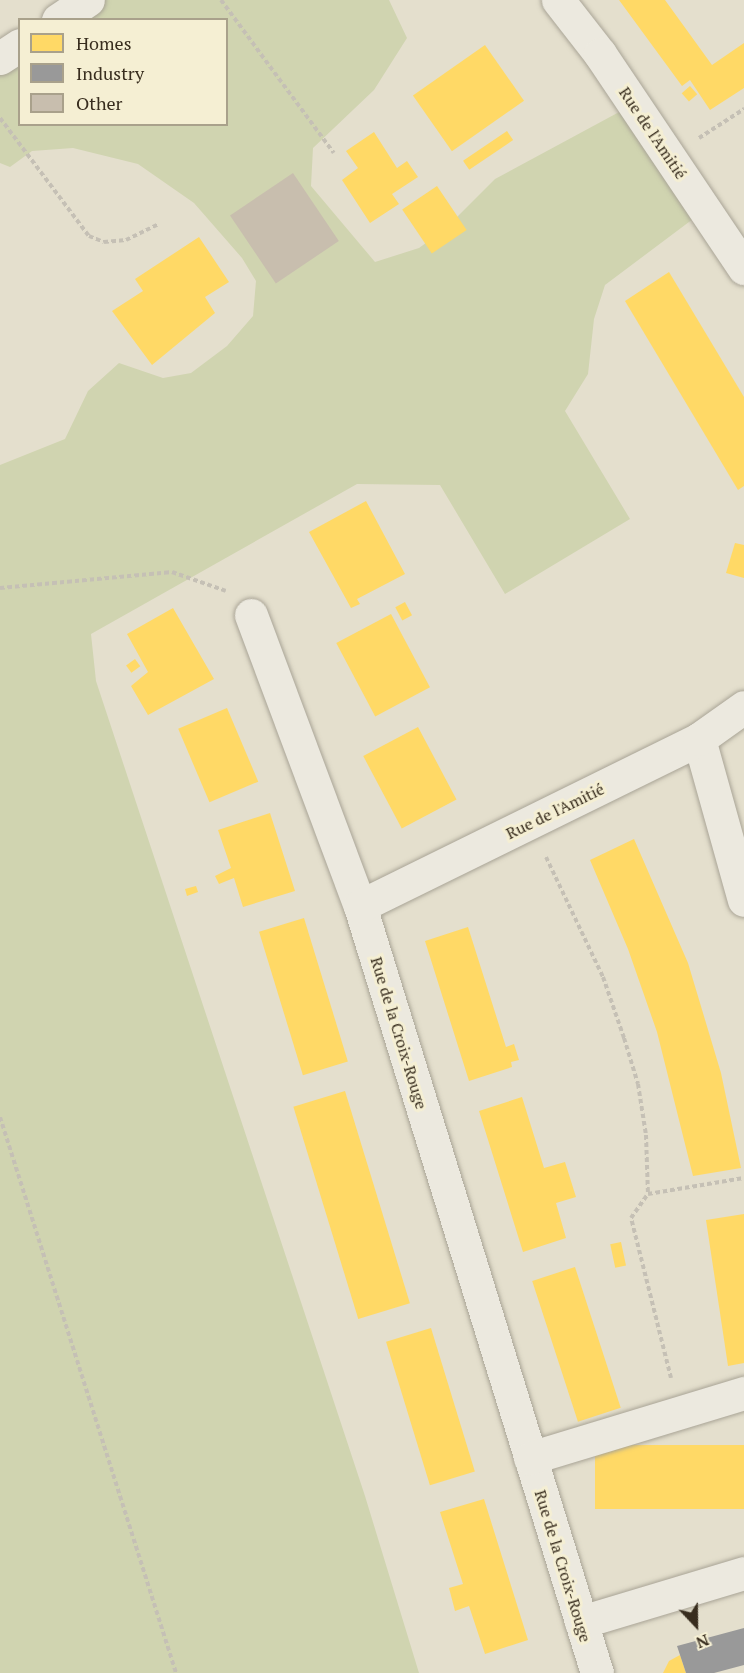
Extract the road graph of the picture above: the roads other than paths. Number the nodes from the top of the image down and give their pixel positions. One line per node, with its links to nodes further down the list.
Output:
1 (88, 0): 3 (street)
2 (558, 0): 6 (street, Rue de l'Amitié)
3 (61, 18)
4 (18, 46): 5 (street)
5 (0, 58)
6 (744, 268)
7 (252, 615): 11 (street, Rue de la Croix-Rouge)
8 (744, 707): 9 (street, Rue de l'Amitié)
9 (699, 739): 10 (street); 11 (street, Rue de l'Amitié)
10 (744, 900)
11 (360, 906): 13 (street, Rue de la Croix-Rouge)
12 (744, 1393): 13 (street)
13 (530, 1458): 15 (street, Rue de la Croix-Rouge)
14 (744, 1574): 15 (street)
15 (581, 1622): 16 (street, Rue de la Croix-Rouge)
16 (597, 1673)

